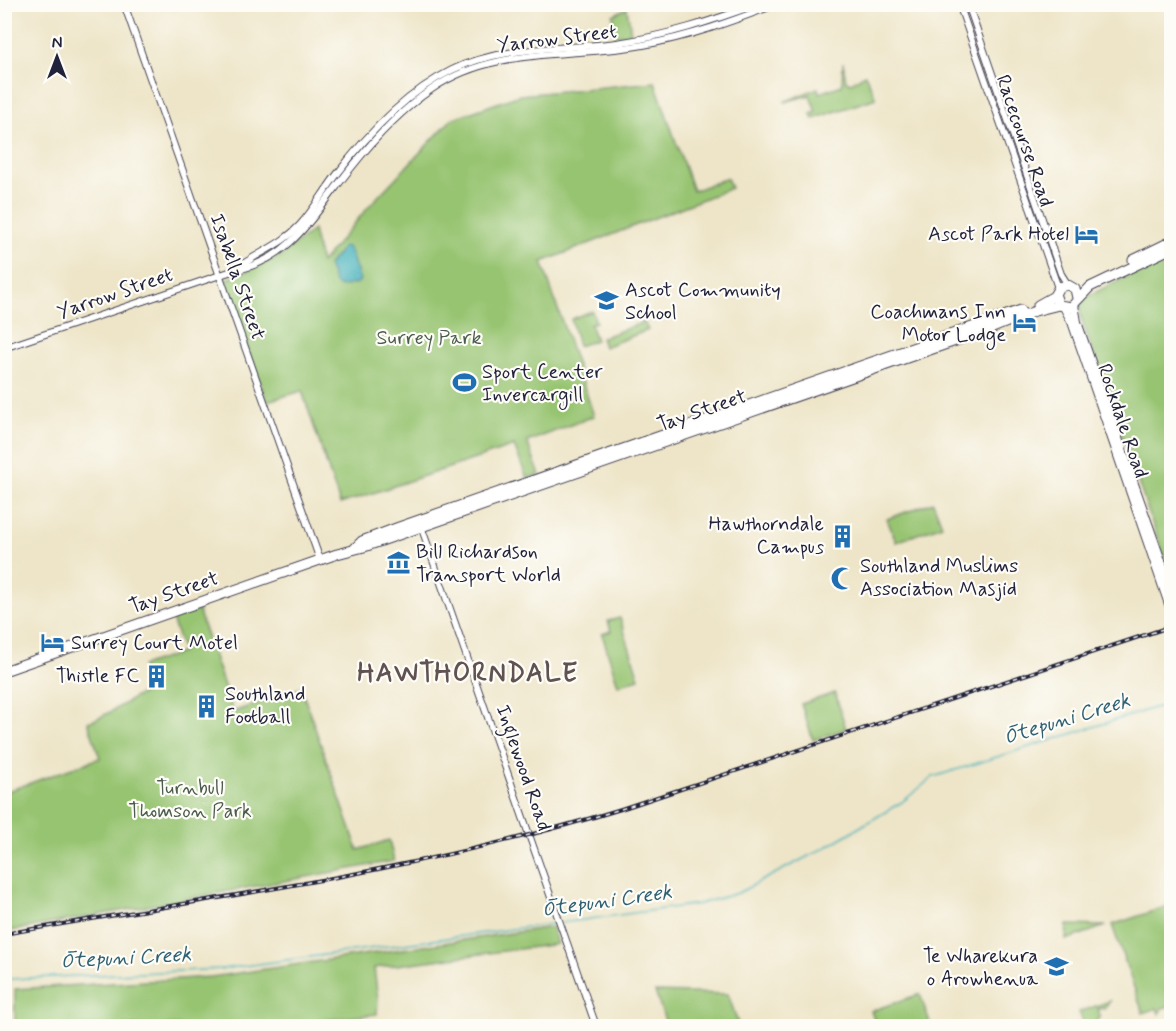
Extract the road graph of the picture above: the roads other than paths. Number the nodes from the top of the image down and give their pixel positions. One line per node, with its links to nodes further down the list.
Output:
1 (124, 4): 11 (street, Isabella Street)
2 (758, 4): 10 (street, Yarrow Street)
3 (777, 4): 10 (street, Yarrow Street)
4 (959, 4): 7 (street, Racecourse Road)
5 (968, 4): 6 (street, Racecourse Road)
6 (983, 49): 7 (street); 12 (street, Racecourse Road)
7 (975, 51): 13 (street, Racecourse Road)
8 (1172, 241): 12 (highway)
9 (1172, 248): 13 (highway)
10 (235, 270): 11 (street, Yarrow Street)
11 (219, 276): 14 (street, Yarrow Street); 17 (street, Isabella Street)
12 (1071, 286): 13 (highway); 13 (highway)
13 (1064, 300): 15 (main road, Rockdale Road); 16 (highway, Tay Street)
14 (4, 348)
15 (1125, 469): 18 (main road, Rockdale Road); 19 (main road, Rockdale Road)
16 (420, 524): 17 (highway, Tay Street); 23 (street, Inglewood Road)
17 (320, 560): 20 (highway, Tay Street)
18 (1172, 592)
19 (1172, 614)
20 (4, 671)
21 (4, 952): 22 (street)
22 (8, 1026)
23 (596, 1026)

